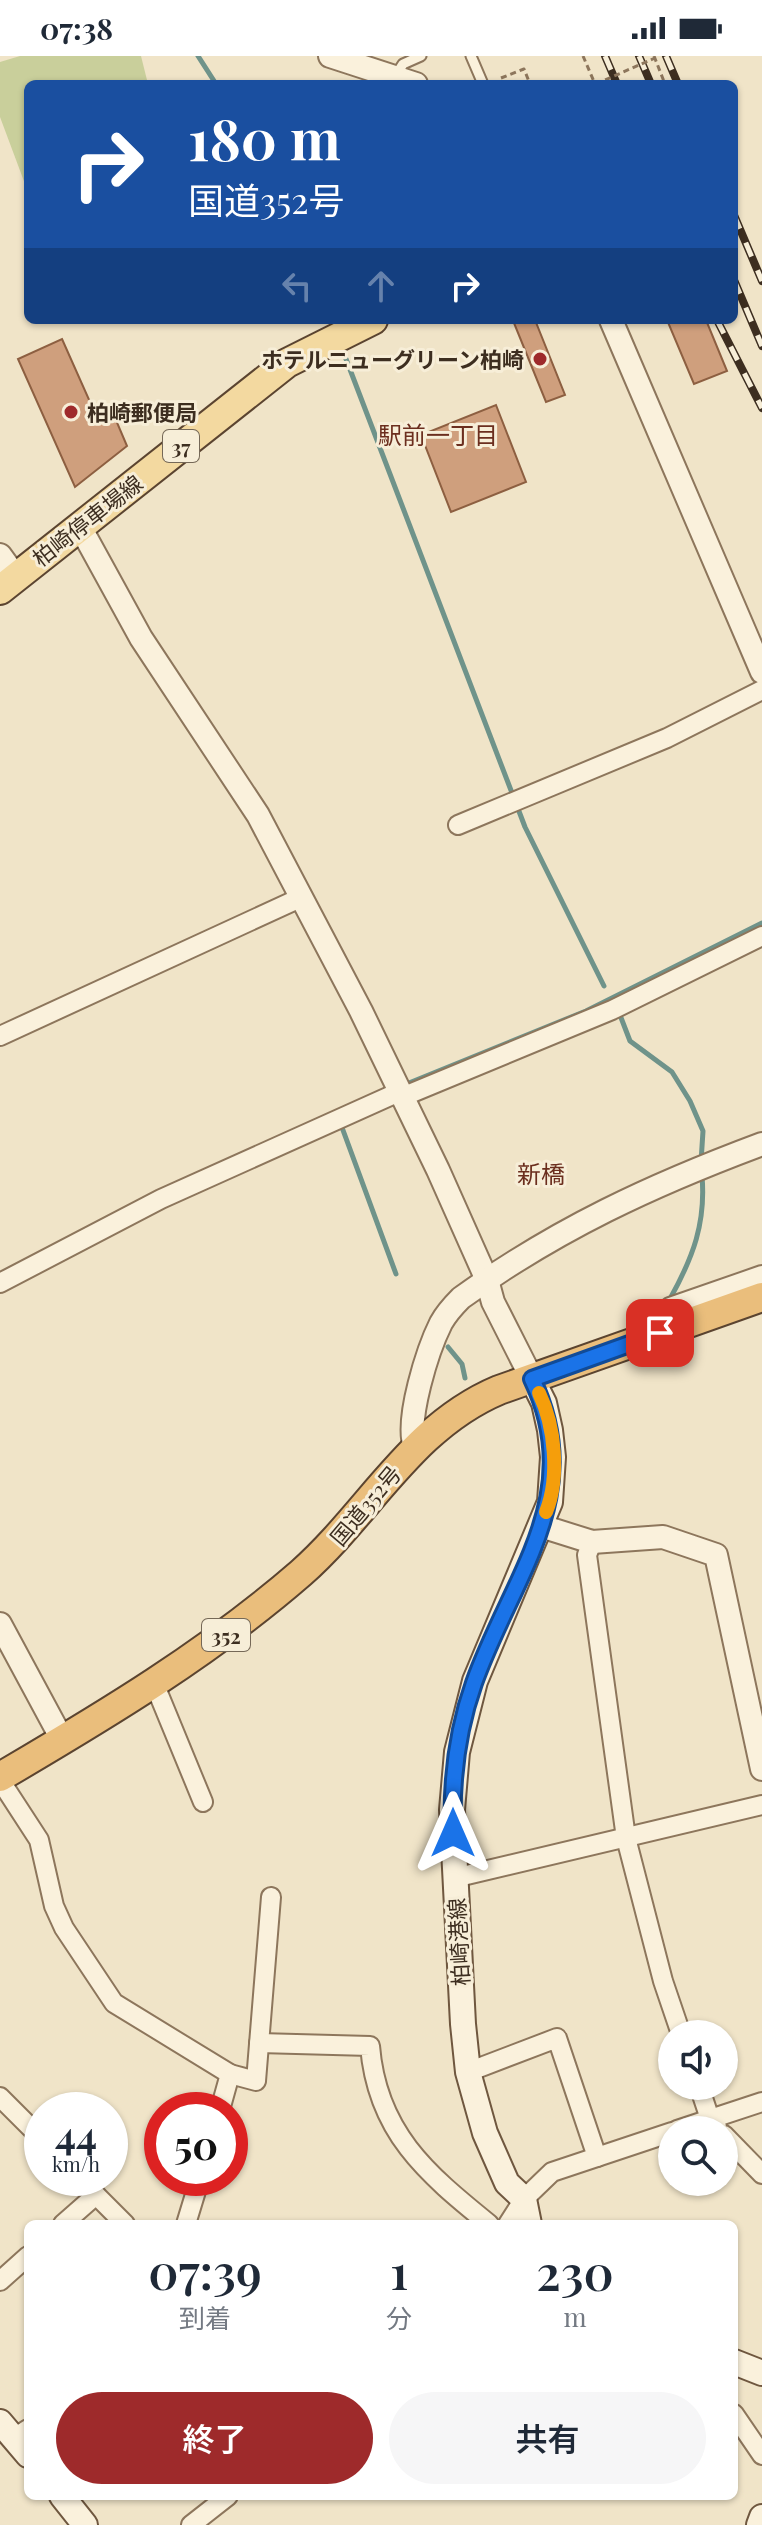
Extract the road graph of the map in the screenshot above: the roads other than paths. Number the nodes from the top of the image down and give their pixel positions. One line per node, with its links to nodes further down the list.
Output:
1 (330, 56): 4 (street)
2 (421, 56): 5 (lane)
3 (471, 56): 6 (lane)
4 (402, 80)
5 (405, 80)
6 (481, 80)
7 (365, 324): 9 (main road, 柏崎停車場線 / 37)
8 (613, 324): 11 (street)
9 (79, 525): 10 (main road, 柏崎停車場線 / 37); 14 (street)
10 (5, 574)
11 (762, 672)
12 (762, 690): 13 (street)
13 (458, 825)
14 (300, 898): 16 (street); 17 (street)
15 (762, 936): 17 (street)
16 (0, 1036)
17 (400, 1094): 20 (street); 21 (street)
18 (762, 1144): 20 (street)
19 (762, 1275): 23 (street)
20 (487, 1280): 24 (street); 25 (street)
21 (0, 1283)
22 (756, 1299): 23 (highway, 国道352号 / 352)
23 (660, 1333): 24 (highway, 国道352号 / 352)
24 (532, 1379): 25 (highway, 国道352号 / 352); 26 (main road, 柏崎港線)
25 (415, 1447): 29 (highway, 国道352号 / 352)
26 (541, 1526): 27 (street); 36 (main road, 柏崎港線)
27 (592, 1542): 31 (street); 35 (street)
28 (3, 1636): 30 (street)
29 (154, 1683): 30 (highway, 国道352号 / 352); 33 (street)
30 (63, 1741): 32 (highway, 国道352号 / 352)
31 (762, 1769)
32 (0, 1779): 41 (street)
33 (203, 1802)
34 (762, 1805): 35 (street)
35 (626, 1838): 36 (street); 38 (street)
36 (454, 1878): 40 (main road, 柏崎港線)
37 (271, 1897): 39 (street)
38 (676, 2020)
39 (259, 2043): 41 (street); 58 (street)
40 (468, 2072): 49 (street); 54 (main road, 柏崎港線)
41 (230, 2074): 42 (street)
42 (225, 2092)
43 (0, 2097): 46 (street)
44 (762, 2102): 45 (street)
45 (732, 2116)
46 (24, 2121)
47 (658, 2136): 49 (street)
48 (738, 2149): 50 (street)
49 (597, 2157): 54 (street)
50 (762, 2174)
51 (95, 2196): 55 (street)
52 (97, 2196): 56 (street)
53 (195, 2196): 57 (street)
54 (524, 2199): 59 (street); 60 (main road, 柏崎港線)
55 (68, 2220)
56 (121, 2220)
57 (187, 2220)
58 (484, 2220)
59 (511, 2220)
60 (528, 2220)
61 (24, 2260): 62 (street)
62 (0, 2281)
63 (738, 2364): 64 (main road)
64 (762, 2373)
65 (738, 2420): 66 (street)
66 (762, 2455)
67 (65, 2500): 70 (main road)
68 (223, 2500): 71 (street)
69 (762, 2517): 72 (main road)
70 (85, 2525)
71 (191, 2525)
72 (759, 2525)

